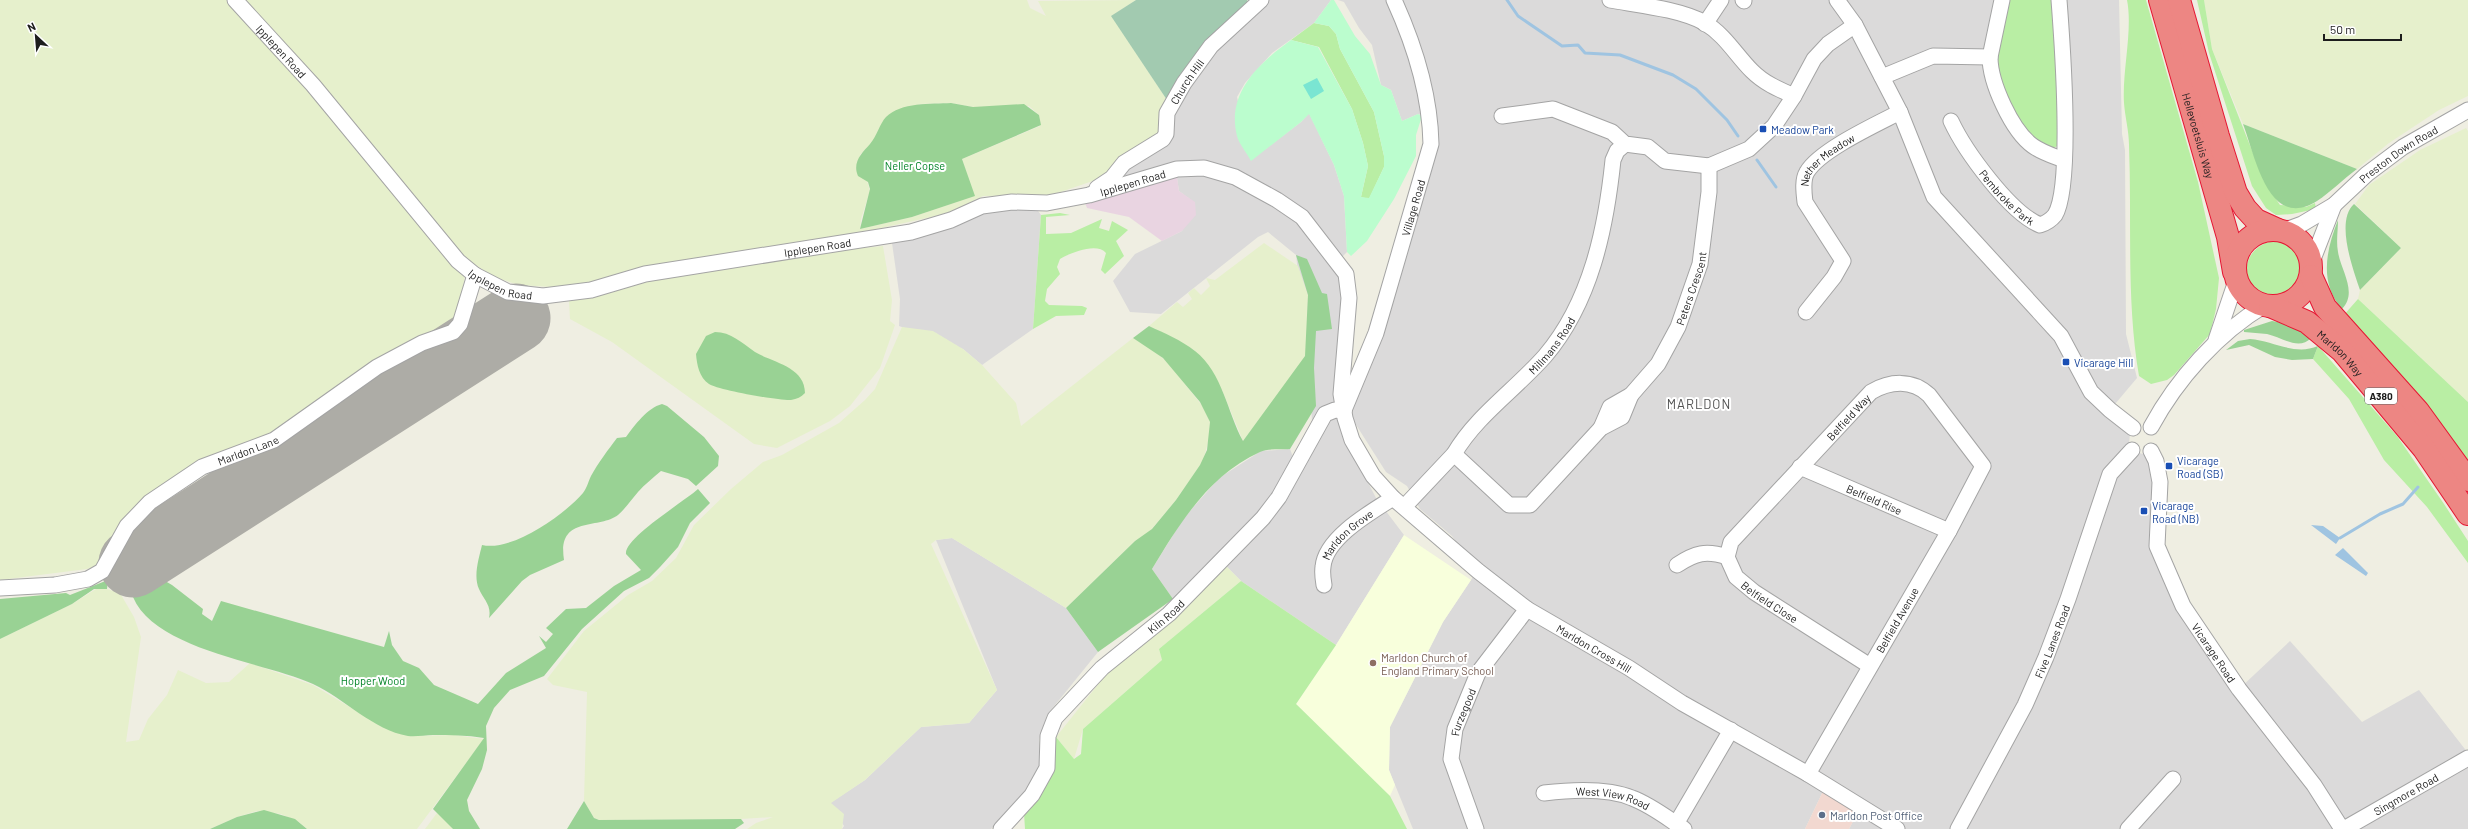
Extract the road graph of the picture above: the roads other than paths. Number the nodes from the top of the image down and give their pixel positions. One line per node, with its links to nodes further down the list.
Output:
1 (235, 0): 27 (street, Ipplepen Road)
2 (1261, 0): 23 (street, Church Hill)
3 (1394, 0): 32 (street, Village Road)
4 (1722, 0): 11 (street)
5 (1837, 0): 12 (street)
6 (2002, 0): 13 (street)
7 (2058, 0): 21 (street, Pembroke Park)
8 (2160, 0): 28 (highway, Hellevoetsluis Way)
9 (2179, 0): 25 (highway, Hellevoetsluis Way)
10 (1619, 1): 11 (street)
11 (1705, 24): 15 (street)
12 (1855, 25): 14 (street); 15 (street)
13 (1990, 56): 14 (street); 21 (street)
14 (1885, 83): 17 (street)
15 (1794, 96): 22 (street)
16 (2468, 110): 24 (street, Preston Down Road)
17 (1900, 112): 30 (street, Nether Meadow); 34 (street)
18 (1502, 116): 20 (street)
19 (1951, 121): 21 (street, Pembroke Park)
20 (1625, 144): 22 (street); 37 (street, Millmans Road)
21 (2064, 160)
22 (1709, 166): 37 (street, Peters Crescent)
23 (1089, 195): 27 (street, Ipplepen Road); 32 (street, Ipplepen Road)
24 (2334, 205): 25 (street, Preston Down Road); 26 (street, Preston Down Road)
25 (2280, 231): 26 (highway); 28 (highway)
26 (2311, 271): 29 (highway); 40 (highway, Marldon Way / A380)
27 (475, 275): 47 (street, Marldon Lane)
28 (2235, 276): 29 (highway); 31 (street)
29 (2267, 306): 31 (street); 42 (highway, Marldon Way / A380)
30 (1806, 312)
31 (2216, 340): 33 (street)
32 (1344, 411): 41 (street, Marldon Cross Hill); 56 (street, Kiln Road)
33 (2151, 427): 34 (street); 36 (street)
34 (2133, 428): 35 (street)
35 (2132, 450): 36 (street); 59 (street, Five Lanes Road)
36 (2151, 451): 61 (street, Vicarage Road)
37 (1454, 454): 41 (street, Millmans Road)
38 (1984, 466): 39 (street, Belfield Way); 43 (street, Belfield Avenue)
39 (1800, 467): 43 (street, Belfield Rise); 44 (street, Belfield Way)
40 (2468, 480)
41 (1399, 502): 46 (street, Marldon Grove); 48 (street, Marldon Cross Hill)
42 (2468, 514)
43 (1949, 531): 49 (street, Belfield Avenue)
44 (1727, 557): 45 (street); 49 (street, Belfield Close)
45 (1677, 565)
46 (1324, 585)
47 (0, 588)
48 (1527, 609): 50 (street, Marldon Cross Hill); 57 (street, Furzegood)
49 (1870, 666): 52 (street, Belfield Avenue)
50 (1731, 730): 52 (street, Marldon Cross Hill); 55 (street, West View Road)
51 (2468, 758): 61 (street, Singmore Road)
52 (1808, 774): 58 (street, Marldon Cross Hill)
53 (2173, 780): 60 (street)
54 (1544, 793): 55 (street, West View Road)
55 (1680, 826)
56 (1001, 829)
57 (1476, 829)
58 (1897, 829)
59 (1958, 829)
60 (2128, 829)
61 (2343, 829)

